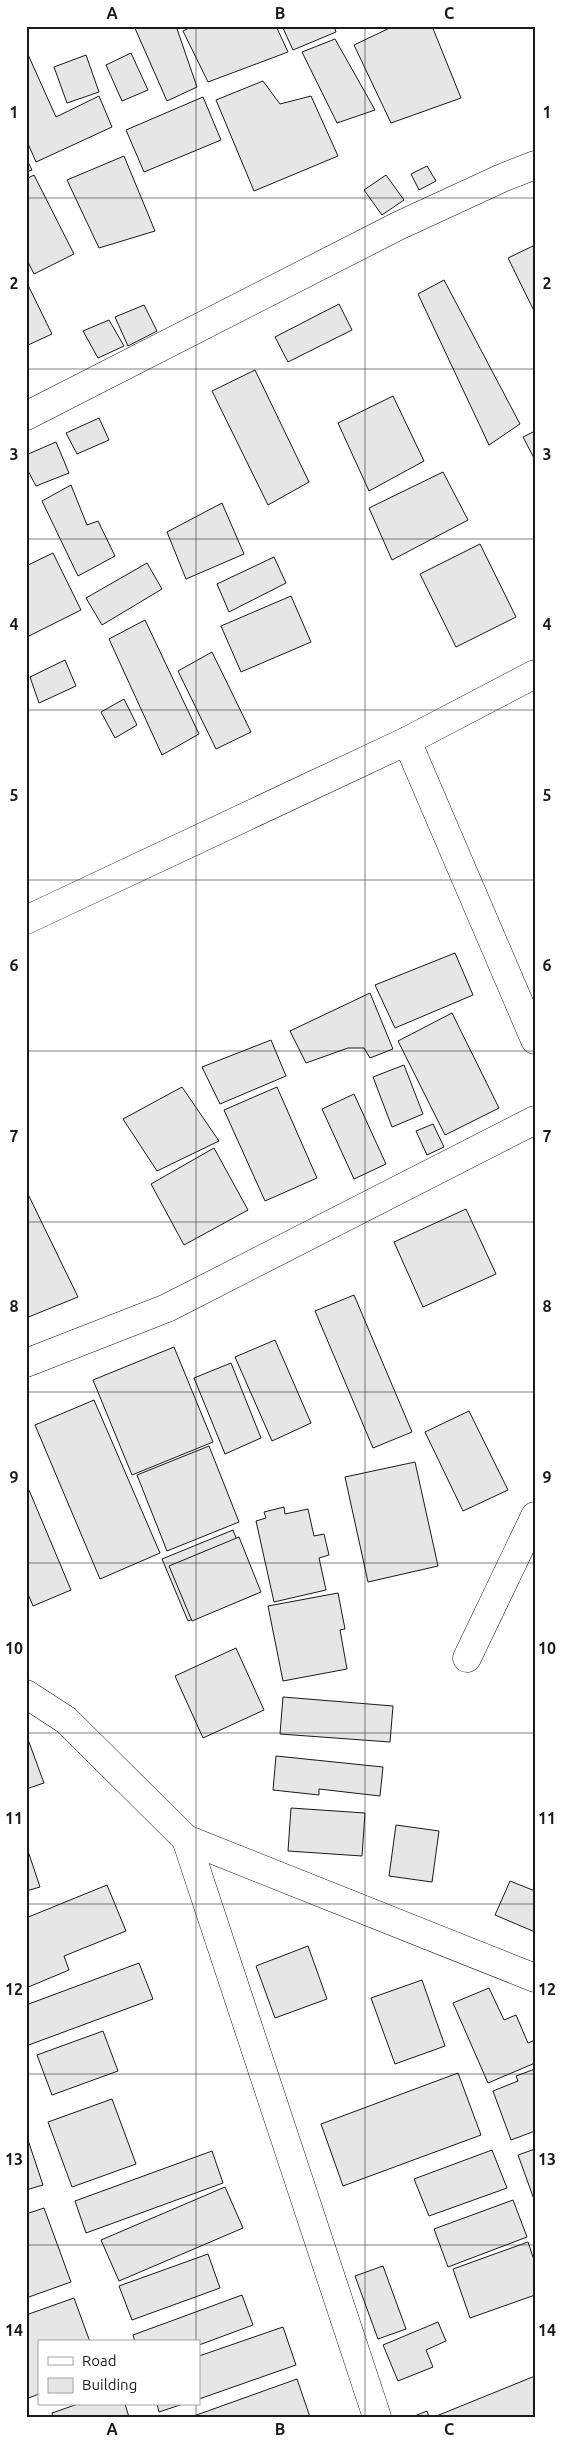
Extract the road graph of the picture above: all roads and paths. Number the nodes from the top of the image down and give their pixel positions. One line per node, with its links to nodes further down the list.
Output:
1 (535, 165): 2 (street)
2 (26, 416)
3 (535, 674): 4 (street)
4 (407, 741): 5 (street); 6 (street)
5 (26, 920)
6 (535, 1040)
7 (535, 1120): 8 (street)
8 (26, 1363)
9 (535, 1516): 10 (street)
10 (467, 1658)
11 (26, 1694): 12 (street)
12 (186, 1839): 13 (street); 14 (street)
13 (535, 1978)
14 (377, 2417)

